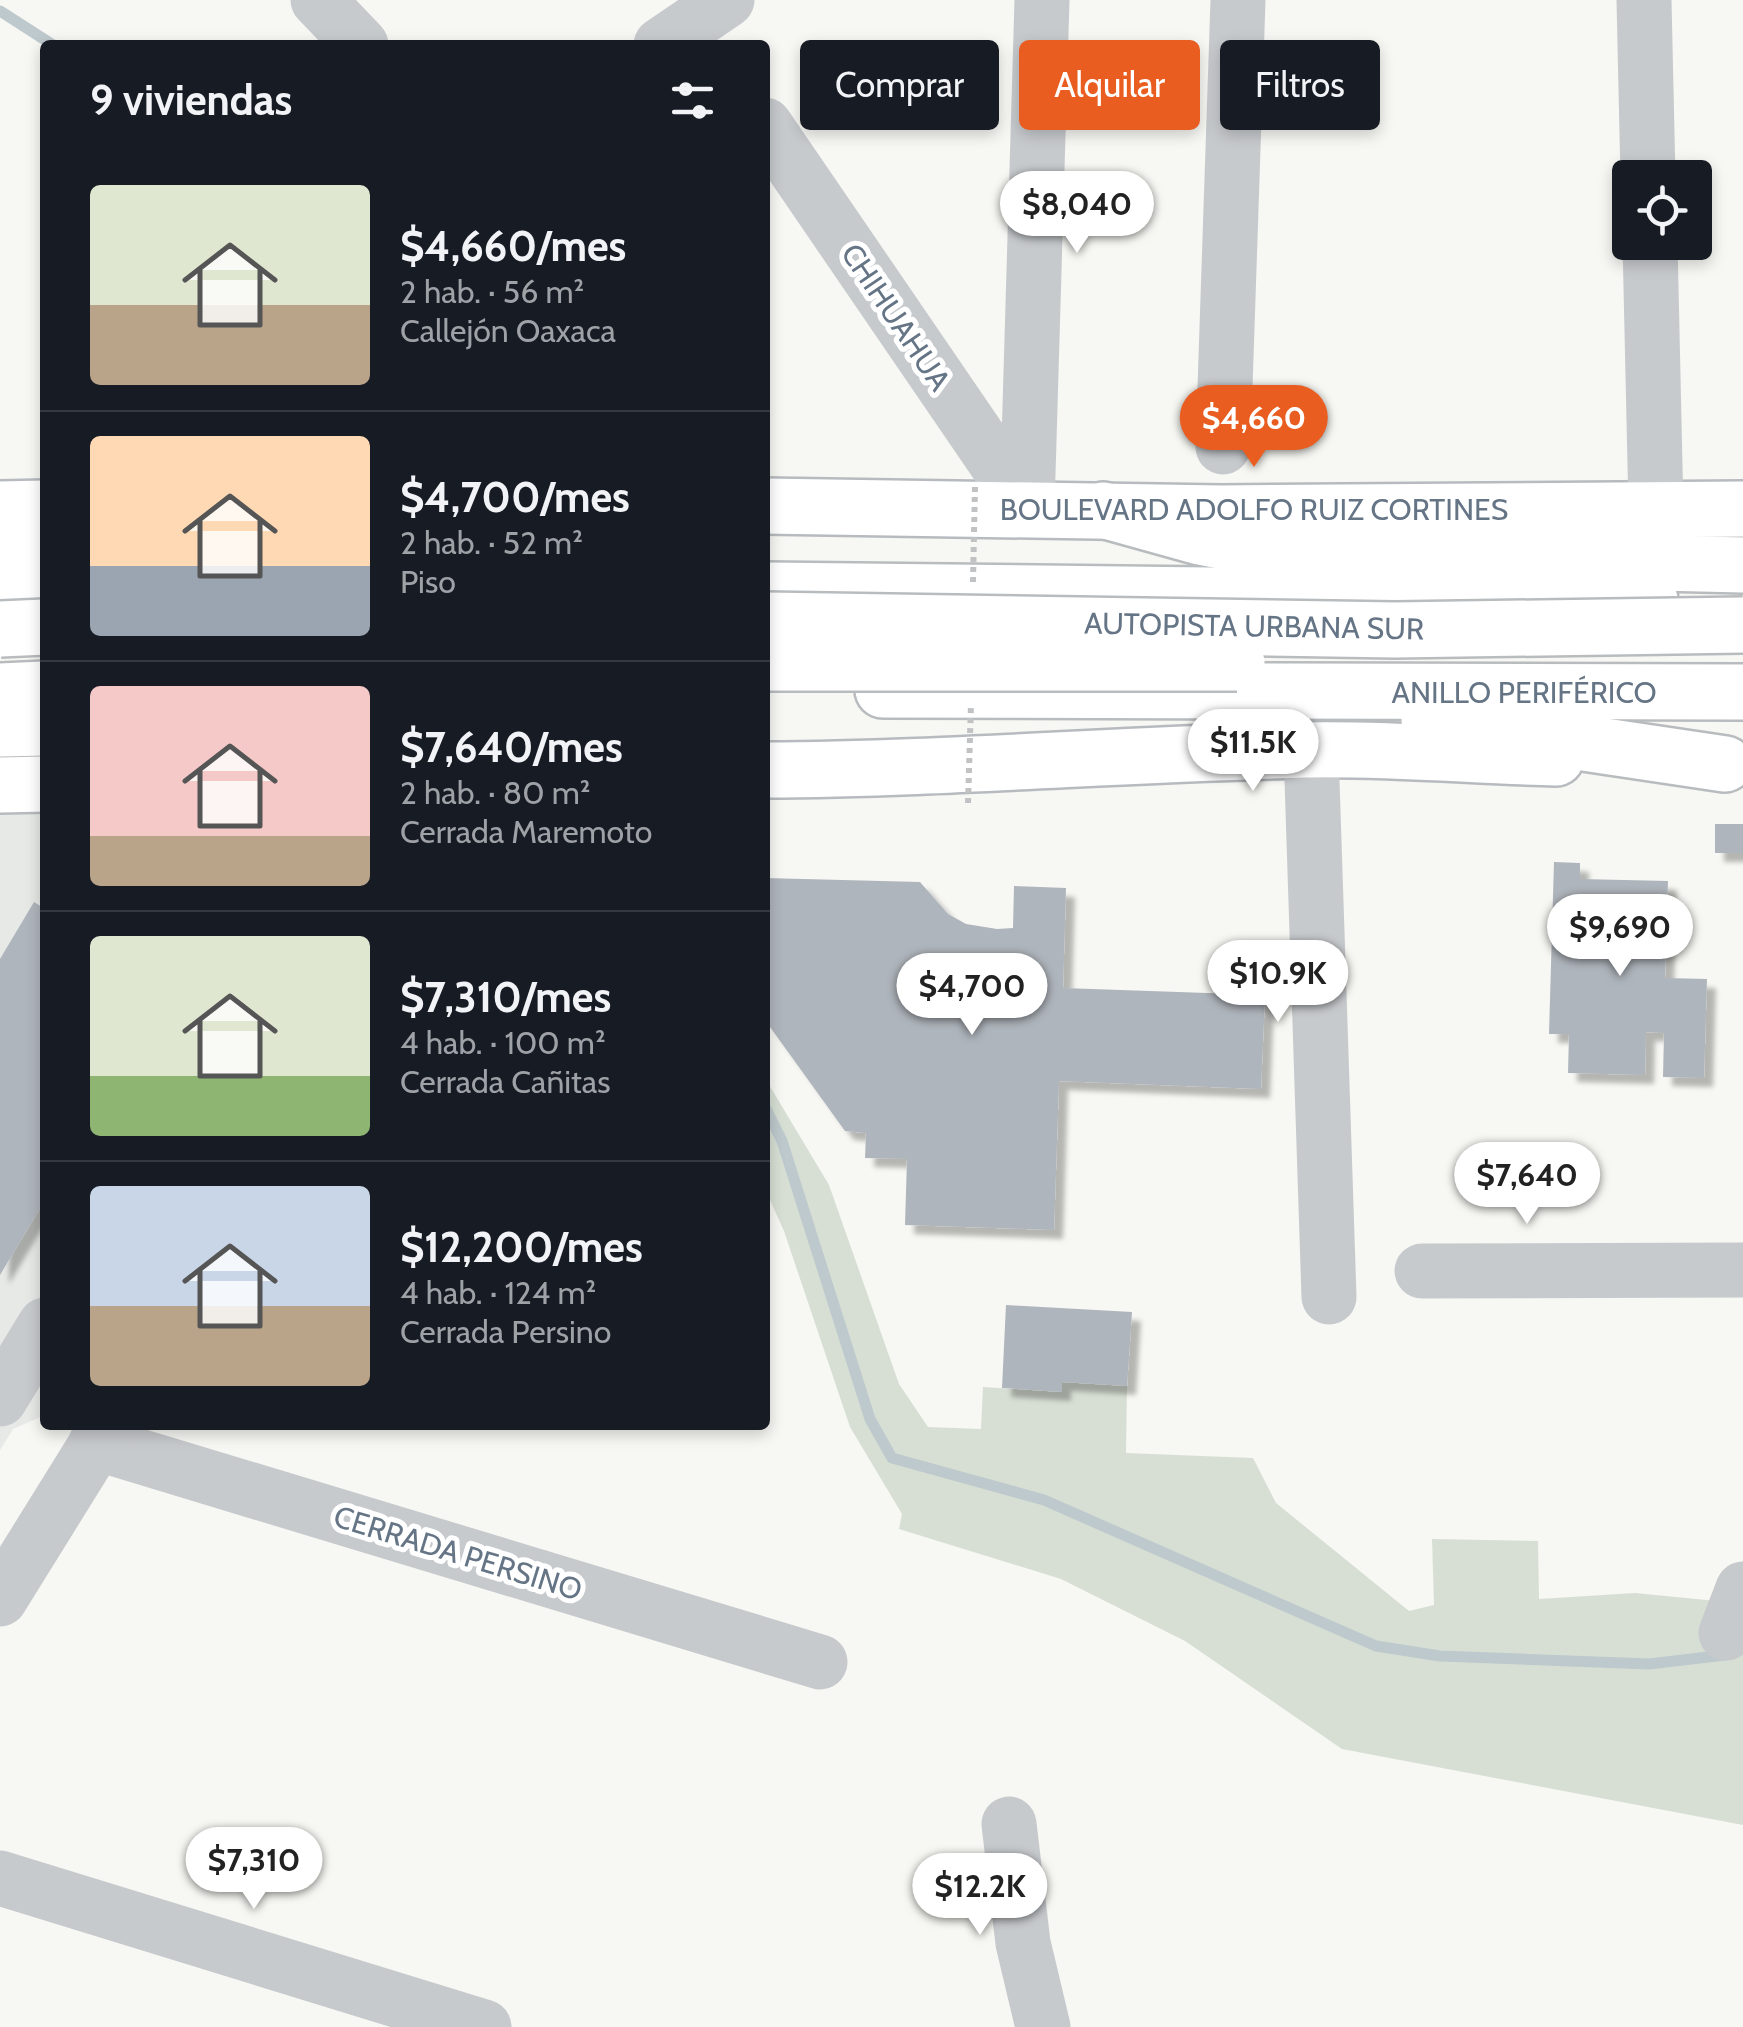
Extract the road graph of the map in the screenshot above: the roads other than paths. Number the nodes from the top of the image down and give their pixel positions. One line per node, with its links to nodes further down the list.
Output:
1 (318, 0): 5 (street)
2 (1042, 0): 12 (street)
3 (1238, 0): 9 (street)
4 (1644, 0): 7 (street)
5 (356, 40)
6 (770, 132): 12 (street, CHIHUAHUA)
7 (1648, 160)
8 (1650, 260): 15 (street)
9 (1223, 447)
10 (770, 506): 12 (main road, BOULEVARD ADOLFO RUIZ CORTINES)
11 (40, 508): 13 (main road)
12 (1026, 508): 14 (main road, BOULEVARD ADOLFO RUIZ CORTINES)
13 (0, 510)
14 (1103, 510): 15 (main road, BOULEVARD ADOLFO RUIZ CORTINES); 19 (main road)
15 (1656, 510): 16 (main road, BOULEVARD ADOLFO RUIZ CORTINES)
16 (1743, 510)
17 (0, 550): 18 (main road)
18 (40, 554)
19 (1743, 565)
20 (770, 590): 23 (main road)
21 (40, 595): 22 (main road)
22 (0, 596)
23 (1743, 600)
24 (770, 620): 25 (main road, AUTOPISTA URBANA SUR, bridge)
25 (1743, 624)
26 (40, 627): 27 (main road, bridge)
27 (0, 629)
28 (40, 661): 29 (main road)
29 (0, 662)
30 (770, 663): 31 (main road, AUTOPISTA URBANA SUR, bridge)
31 (1743, 663)
32 (40, 688): 34 (main road)
33 (770, 689): 36 (main road, ANILLO PERIFÉRICO)
34 (0, 691)
35 (1743, 692): 36 (main road, ANILLO PERIFÉRICO)
36 (1248, 693): 40 (main road)
37 (40, 728): 38 (main road)
38 (0, 729)
39 (1311, 750): 40 (main road); 41 (main road); 44 (street)
40 (1734, 764)
41 (770, 770)
42 (1743, 1270): 43 (street)
43 (1422, 1272)
44 (1329, 1297)
45 (40, 1333): 46 (street)
46 (0, 1399)
47 (102, 1434): 48 (street); 49 (street, CERRADA PERSINO)
48 (0, 1599)
49 (820, 1662)
50 (1008, 1824): 53 (street)
51 (0, 1878): 52 (street)
52 (484, 2027)
53 (1042, 2027)

